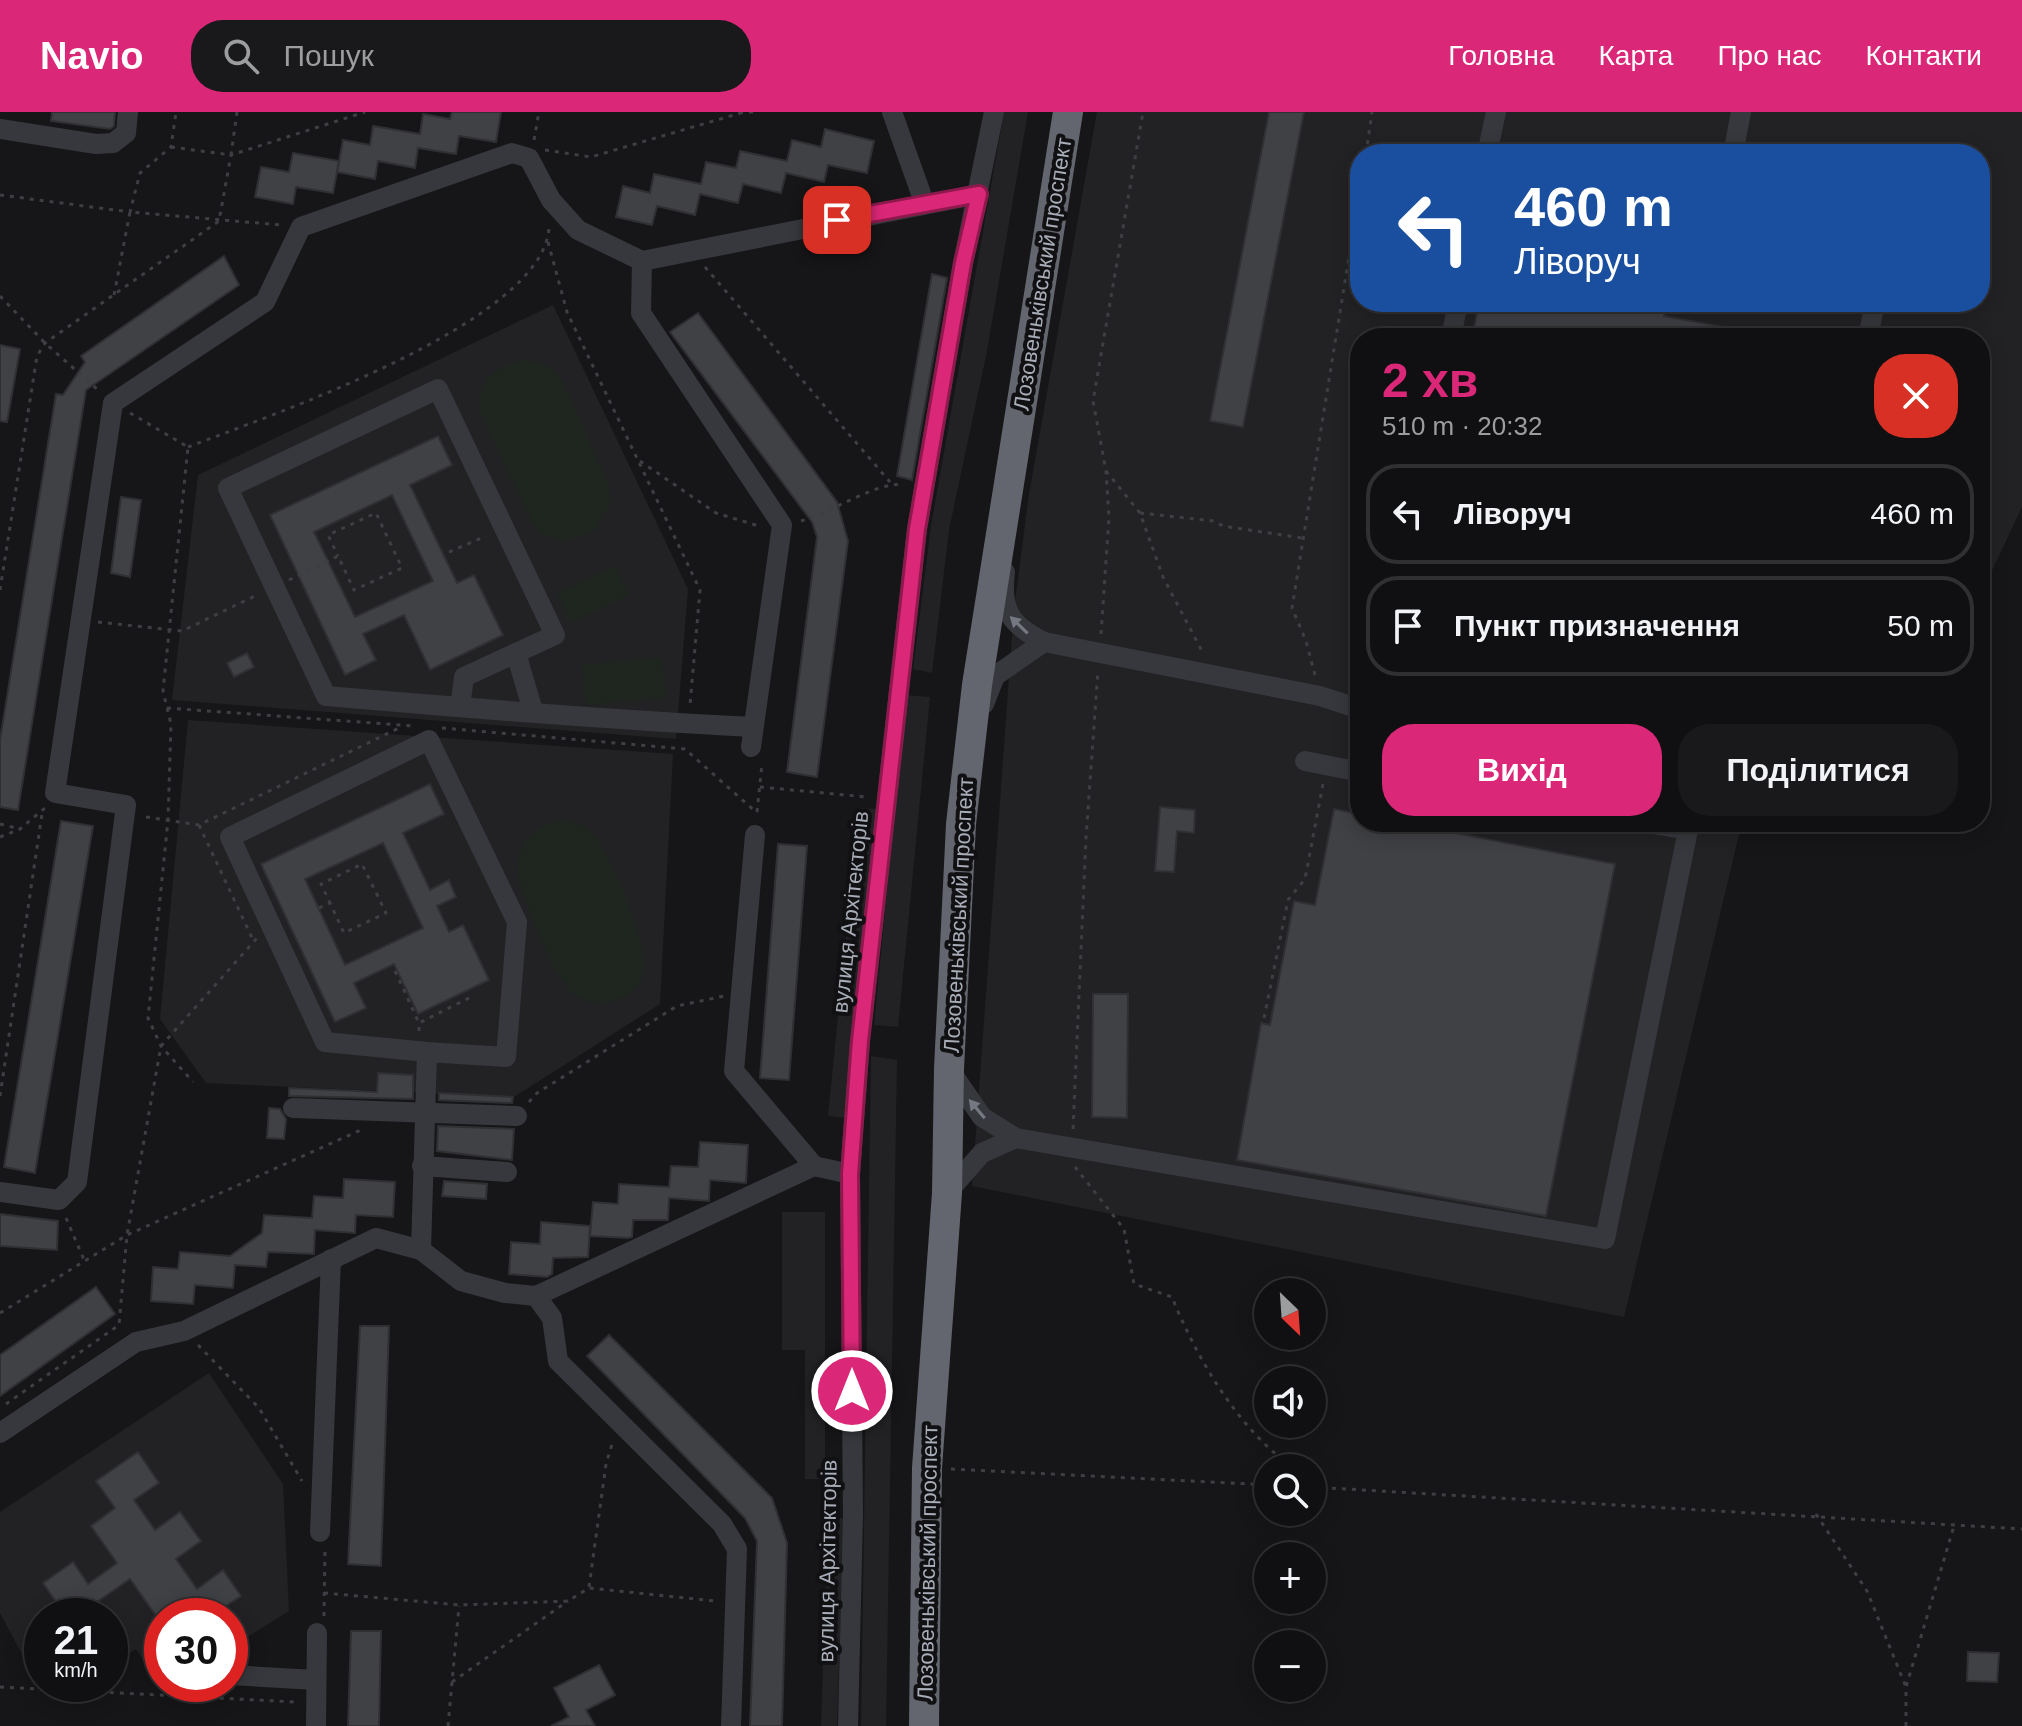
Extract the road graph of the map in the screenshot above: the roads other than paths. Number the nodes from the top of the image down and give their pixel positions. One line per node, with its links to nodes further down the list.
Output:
1 (128, 112): 7 (street)
2 (892, 112): 11 (street)
3 (994, 112): 10 (street, вулиця Архітекторів)
4 (1068, 112): 13 (highway, Лозовеньківський проспект)
5 (1496, 112): 8 (street)
6 (1741, 112): 9 (street)
7 (0, 129)
8 (1489, 144)
9 (1735, 144)
10 (979, 194): 11 (street); 33 (street, вулиця Архітекторів)
11 (924, 202): 12 (street)
12 (642, 261): 18 (street); 34 (street)
13 (1007, 490): 14 (street, one-way to 13); 21 (highway, Лозовеньківський проспект)
14 (1044, 642): 16 (street); 21 (street)
15 (516, 653): 17 (street); 17 (street); 18 (street)
16 (1350, 706)
17 (460, 707): 18 (street)
18 (533, 711)
19 (1305, 761): 20 (street)
20 (1350, 770)
21 (961, 824): 25 (highway, Лозовеньківський проспект)
22 (1688, 832): 29 (street)
23 (755, 835): 31 (street)
24 (423, 1052): 24 (street); 27 (street)
25 (949, 1069): 29 (street, one-way to 25); 35 (highway, Лозовеньківський проспект)
26 (293, 1108): 27 (street)
27 (424, 1112): 28 (street); 30 (street)
28 (517, 1116)
29 (1016, 1138): 35 (street)
30 (422, 1166): 32 (street); 36 (street)
31 (814, 1166): 33 (street); 38 (street)
32 (507, 1172)
33 (850, 1174): 46 (street, вулиця Архітекторів)
34 (0, 1192)
35 (947, 1193): 47 (highway, Лозовеньківський проспект)
36 (421, 1250): 37 (street); 38 (street)
37 (331, 1259): 39 (street); 40 (street)
38 (536, 1296): 45 (street)
39 (0, 1433)
40 (320, 1532)
41 (317, 1633): 43 (street)
42 (248, 1676): 43 (street)
43 (316, 1680): 44 (street)
44 (316, 1726)
45 (731, 1726)
46 (848, 1726)
47 (924, 1726)

